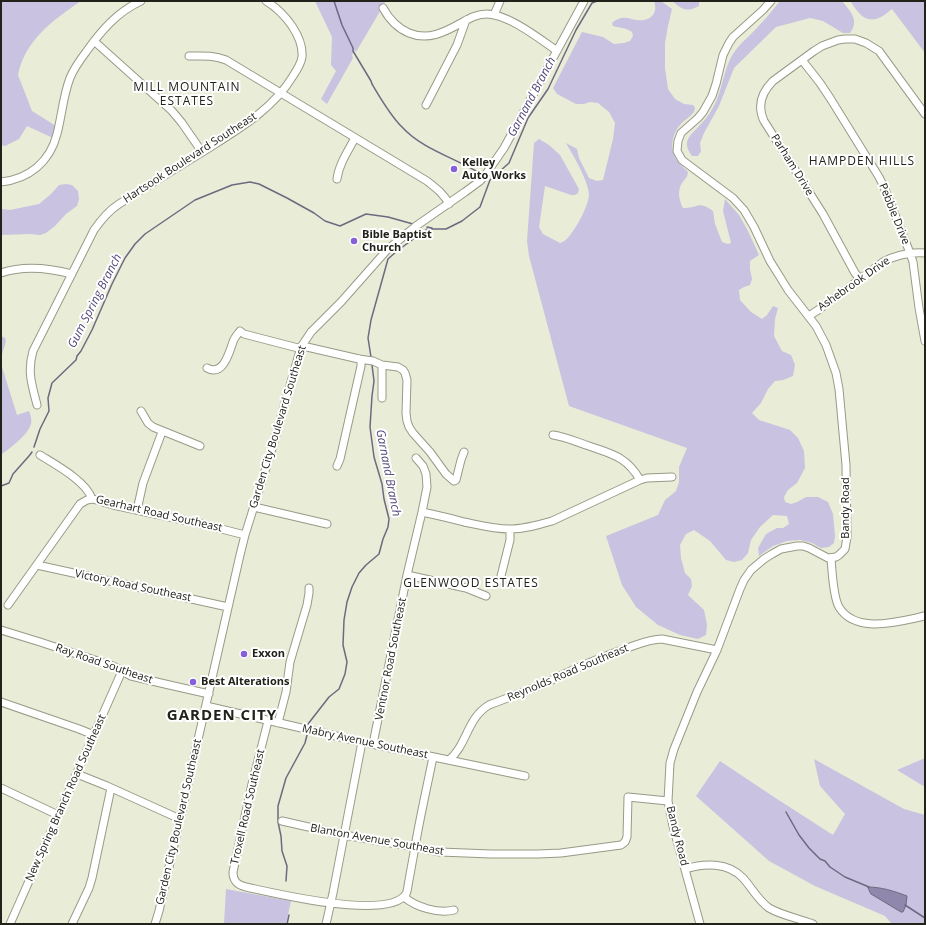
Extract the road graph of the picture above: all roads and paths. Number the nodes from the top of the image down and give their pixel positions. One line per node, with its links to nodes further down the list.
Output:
1 (141, 1): 9 (street)
2 (266, 1): 13 (street, Hartsook Boulevard Southeast)
3 (500, 1): 7 (street)
4 (584, 1): 10 (street, Garden City Boulevard Southeast)
5 (771, 1): 26 (street, Bandy Road)
6 (383, 8): 8 (street)
7 (494, 14): 8 (street); 10 (street)
8 (466, 20): 14 (street)
9 (94, 41): 17 (street); 19 (street)
10 (557, 51): 20 (street, Garden City Boulevard Southeast)
11 (189, 56): 13 (street)
12 (802, 60): 15 (street, Parham Drive); 21 (street, Pebble Drive); 25 (street, Parham Drive)
13 (281, 93): 16 (street); 17 (street, Hartsook Boulevard Southeast)
14 (426, 105)
15 (925, 114)
16 (355, 138): 18 (street); 20 (street)
17 (202, 152): 24 (street, Hartsook Boulevard Southeast)
18 (337, 180)
19 (1, 182)
20 (449, 204): 29 (street, Garden City Boulevard Southeast)
21 (910, 253): 22 (street, Ashebrook Drive); 25 (street, Ashebrook Drive); 27 (street, Pebble Drive)
22 (925, 253)
23 (1, 273): 24 (street)
24 (72, 274): 34 (street, Hartsook Boulevard Southeast)
25 (860, 279): 26 (street, Ashebrook Drive)
26 (808, 316): 52 (street, Bandy Road)
27 (924, 325): 28 (street, Pebble Drive)
28 (925, 341)
29 (301, 347): 30 (street); 32 (street); 46 (street, Garden City Boulevard Southeast)
30 (359, 359): 31 (street); 42 (street)
31 (382, 365): 33 (street); 39 (street)
32 (207, 368)
33 (382, 398)
34 (37, 405)
35 (141, 411): 36 (street)
36 (162, 432): 38 (street); 47 (street)
37 (553, 434): 44 (street)
38 (200, 446)
39 (464, 452)
40 (40, 455): 45 (street, Gearhart Road Southeast)
41 (416, 458): 48 (street, Ventnor Road Southeast)
42 (337, 466)
43 (672, 477): 44 (street)
44 (640, 480): 50 (street)
45 (92, 499): 47 (street, Gearhart Road Southeast); 53 (street)
46 (254, 507): 49 (street); 51 (street, Garden City Boulevard Southeast)
47 (137, 510): 51 (street, Gearhart Road Southeast)
48 (422, 512): 50 (street); 54 (street, Ventnor Road Southeast)
49 (327, 524)
50 (510, 529): 55 (street)
51 (245, 535): 59 (street, Garden City Boulevard Southeast)
52 (831, 558): 60 (street); 62 (street, Bandy Road)
53 (37, 565): 58 (street); 59 (street, Victory Road Southeast)
54 (407, 575): 57 (street); 71 (street, Ventnor Road Southeast)
55 (500, 580)
56 (309, 588): 68 (street)
57 (486, 596)
58 (8, 606)
59 (228, 607): 64 (street, Garden City Boulevard Southeast)
60 (925, 616)
61 (1, 630): 63 (street, Ray Road Southeast)
62 (716, 650): 73 (street, Reynolds Road Southeast); 78 (street, Bandy Road)
63 (122, 671): 64 (street, Ray Road Southeast); 69 (street, New Spring Branch Road Southeast)
64 (209, 694): 66 (street, Garden City Boulevard Southeast)
65 (1, 702): 69 (street)
66 (206, 706): 67 (street, Mabry Avenue Southeast); 80 (street, Garden City Boulevard Southeast)
67 (268, 720): 68 (street, Mabry Avenue Southeast); 86 (street, Troxell Road Southeast)
68 (278, 723): 70 (street, Mabry Avenue Southeast)
69 (94, 735): 74 (street, New Spring Branch Road Southeast)
70 (362, 742): 71 (street, Mabry Avenue Southeast); 82 (street)
71 (374, 744): 72 (street, Mabry Avenue Southeast)
72 (433, 757): 73 (street, Mabry Avenue Southeast); 83 (street)
73 (449, 760): 75 (street, Mabry Avenue Southeast)
74 (77, 774): 77 (street); 79 (street, New Spring Branch Road Southeast)
75 (525, 776)
76 (1, 788): 79 (street)
77 (111, 788): 80 (street); 89 (street)
78 (668, 801): 83 (street, Blanton Avenue Southeast); 84 (street, Bandy Road)
79 (58, 815): 88 (street, New Spring Branch Road Southeast)
80 (180, 818): 90 (street, Garden City Boulevard Southeast)
81 (282, 821): 82 (street, Blanton Avenue Southeast)
82 (344, 834): 83 (street, Blanton Avenue Southeast); 86 (street)
83 (415, 846): 85 (street)
84 (685, 869): 92 (street, Bandy Road); 93 (street)
85 (404, 896): 86 (street); 87 (street)
86 (331, 903): 91 (street)
87 (454, 910)
88 (10, 924)
89 (72, 924)
90 (155, 924)
91 (326, 924)
92 (700, 924)
93 (813, 924)

